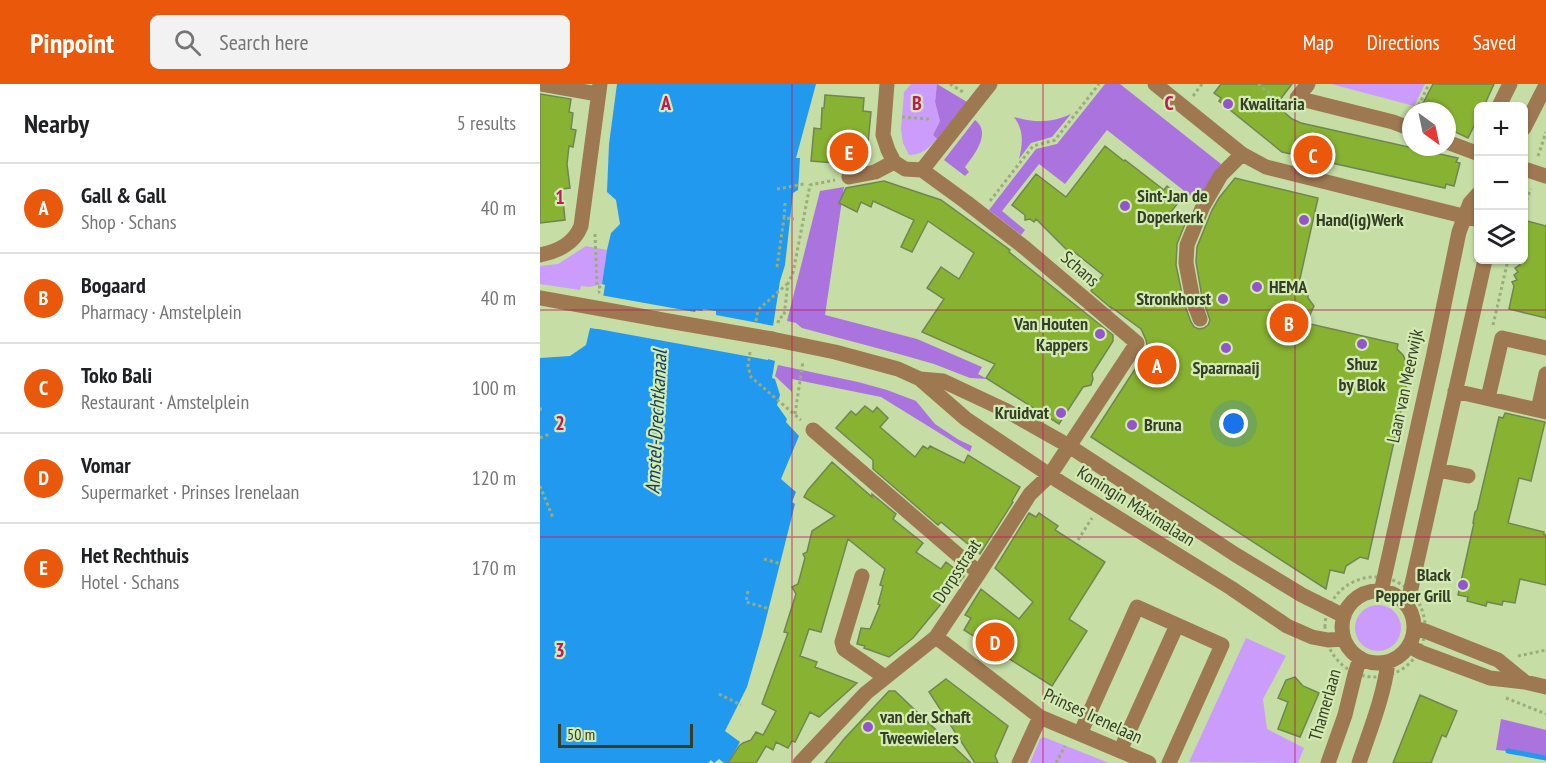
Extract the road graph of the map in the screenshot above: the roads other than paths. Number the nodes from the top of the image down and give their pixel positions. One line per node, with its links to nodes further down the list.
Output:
1 (540, 84): 8 (street)
2 (887, 84): 15 (street)
3 (990, 84): 16 (street)
4 (1155, 84): 14 (street)
5 (1308, 84): 11 (street)
6 (1510, 84): 9 (street)
7 (1546, 85): 10 (street)
8 (599, 89): 20 (street)
9 (1501, 102)
10 (1528, 120)
11 (1402, 126)
12 (1456, 145): 13 (street)
13 (1474, 152)
14 (1242, 154): 19 (street); 23 (street)
15 (894, 162): 16 (street, Schans); 17 (street)
16 (922, 170): 31 (street, Schans)
17 (849, 177)
18 (1474, 199): 19 (street, Laan van Meerwijk)
19 (1471, 219): 37 (street, Laan van Meerwijk)
20 (540, 255)
21 (1484, 264): 27 (street)
22 (540, 298): 26 (street, Koningin Máximalaan, bridge)
23 (1200, 319)
24 (1546, 348): 28 (street)
25 (1546, 374): 29 (street)
26 (920, 380): 31 (street, Koningin Máximalaan); 33 (street, Koningin Máximalaan)
27 (1455, 391): 28 (street); 32 (street)
28 (1488, 398): 29 (street)
29 (1542, 411)
30 (813, 430): 35 (street)
31 (1069, 446): 33 (street, Schans); 39 (street, Koningin Máximalaan)
32 (1438, 470): 34 (street); 38 (street)
33 (1050, 475): 35 (street, Dorpsstraat); 43 (street, Koningin Máximalaan)
34 (1468, 476)
35 (979, 573): 42 (street, Dorpsstraat)
36 (862, 576): 47 (street)
37 (1382, 585): 38 (street); 39 (street)
38 (1407, 606): 41 (street)
39 (1344, 616): 43 (street)
40 (1177, 625): 51 (street); 52 (street); 56 (street)
41 (1414, 628): 44 (street); 48 (street)
42 (936, 637): 47 (street, Dorpsstraat); 50 (street, Prinses Irenelaan)
43 (1344, 639): 45 (street)
44 (1409, 646): 46 (street); 48 (street)
45 (1360, 658): 46 (street); 57 (street, Thamerlaan)
46 (1388, 662): 58 (street)
47 (885, 678): 53 (street, Dorpsstraat)
48 (1525, 682): 49 (street)
49 (1545, 685)
50 (1040, 717): 51 (street, Prinses Irenelaan); 54 (street)
51 (1080, 734): 52 (street, Prinses Irenelaan)
52 (1120, 751): 55 (street, Prinses Irenelaan)
53 (800, 763)
54 (1018, 763)
55 (1149, 763)
56 (1169, 763)
57 (1328, 763)
58 (1359, 763)

